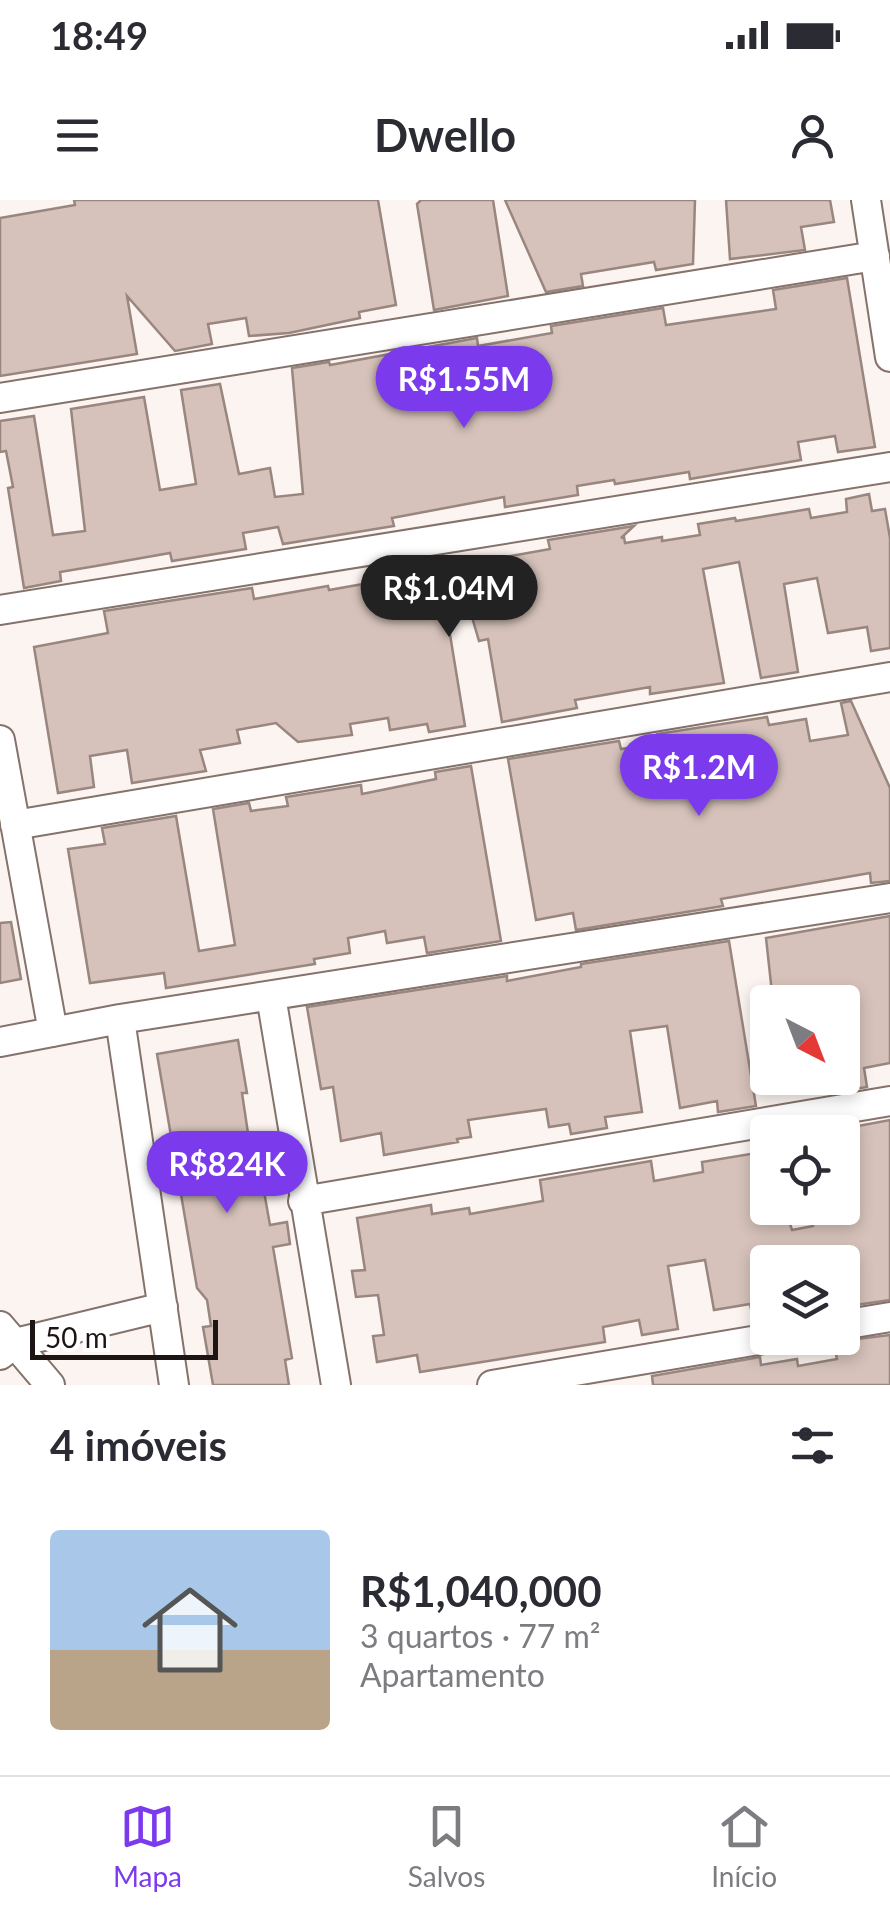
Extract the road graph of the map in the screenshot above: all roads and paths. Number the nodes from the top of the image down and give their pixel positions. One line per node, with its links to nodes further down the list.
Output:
1 (866, 200): 2 (street)
2 (875, 256): 3 (street); 4 (street)
3 (890, 357)
4 (0, 398)
5 (890, 467): 6 (street)
6 (0, 610)
7 (890, 676): 9 (street)
8 (0, 740): 9 (street)
9 (16, 825): 13 (street)
10 (890, 898): 11 (street)
11 (271, 996): 12 (street); 16 (street)
12 (120, 1019): 13 (street); 17 (street)
13 (53, 1032): 14 (street)
14 (0, 1042)
15 (890, 1101): 16 (street)
16 (304, 1200): 24 (street)
17 (163, 1307): 20 (street); 23 (street)
18 (890, 1317): 19 (street)
19 (860, 1322)
20 (5, 1341): 22 (street)
21 (750, 1341): 25 (street)
22 (50, 1385)
23 (174, 1385)
24 (336, 1385)
25 (492, 1385)

